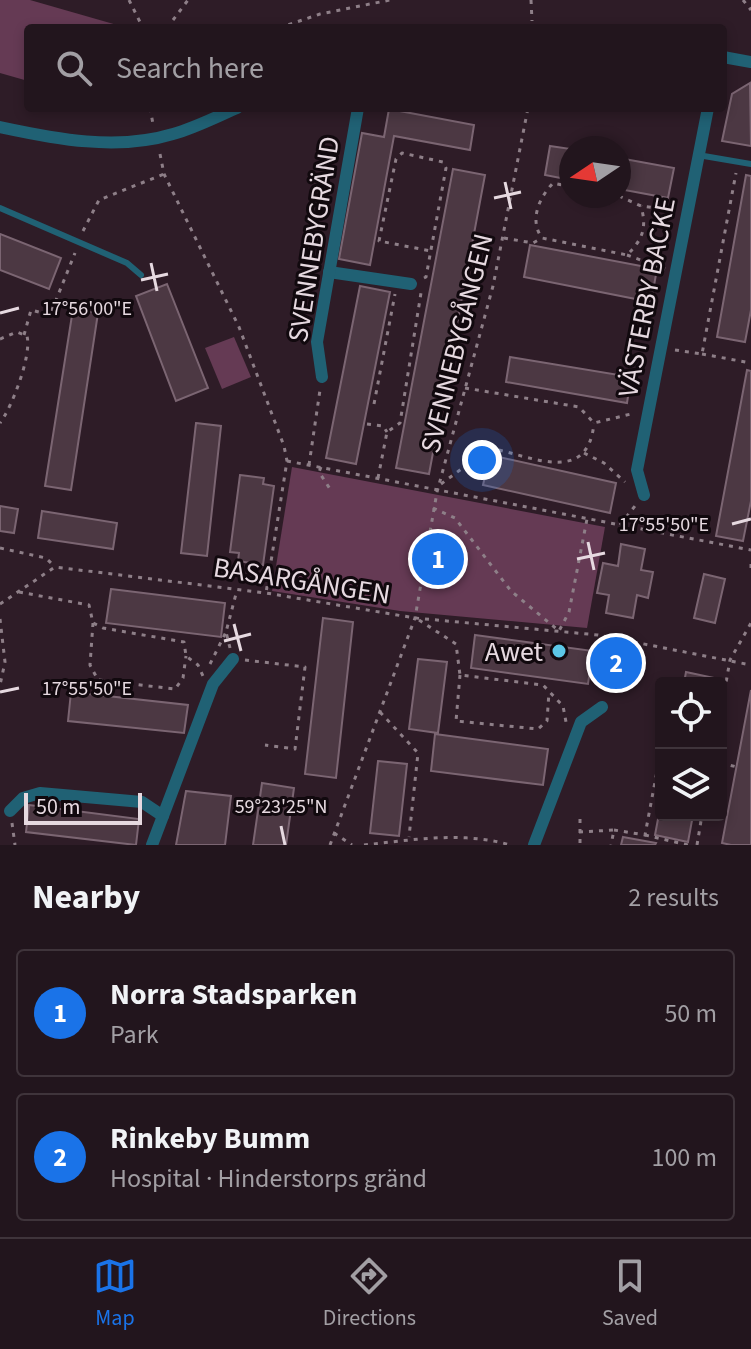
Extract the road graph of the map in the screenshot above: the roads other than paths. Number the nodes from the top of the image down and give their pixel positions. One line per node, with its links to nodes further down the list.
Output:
1 (727, 58): 2 (street)
2 (751, 62)
3 (227, 112): 6 (street)
4 (357, 112): 10 (street, SVENNEBYGRÄND)
5 (707, 112): 7 (street, VÄSTERBY BACKE)
6 (0, 128)
7 (698, 155): 8 (lane); 14 (street, VÄSTERBY BACKE)
8 (751, 164)
9 (0, 208): 11 (lane)
10 (329, 272): 12 (street); 13 (street, SVENNEBYGRÄND)
11 (141, 275)
12 (411, 284)
13 (322, 377)
14 (644, 495)
15 (233, 659): 18 (street)
16 (602, 707): 20 (street)
17 (10, 811): 18 (street)
18 (163, 816): 19 (street)
19 (152, 845)
20 (534, 845)

